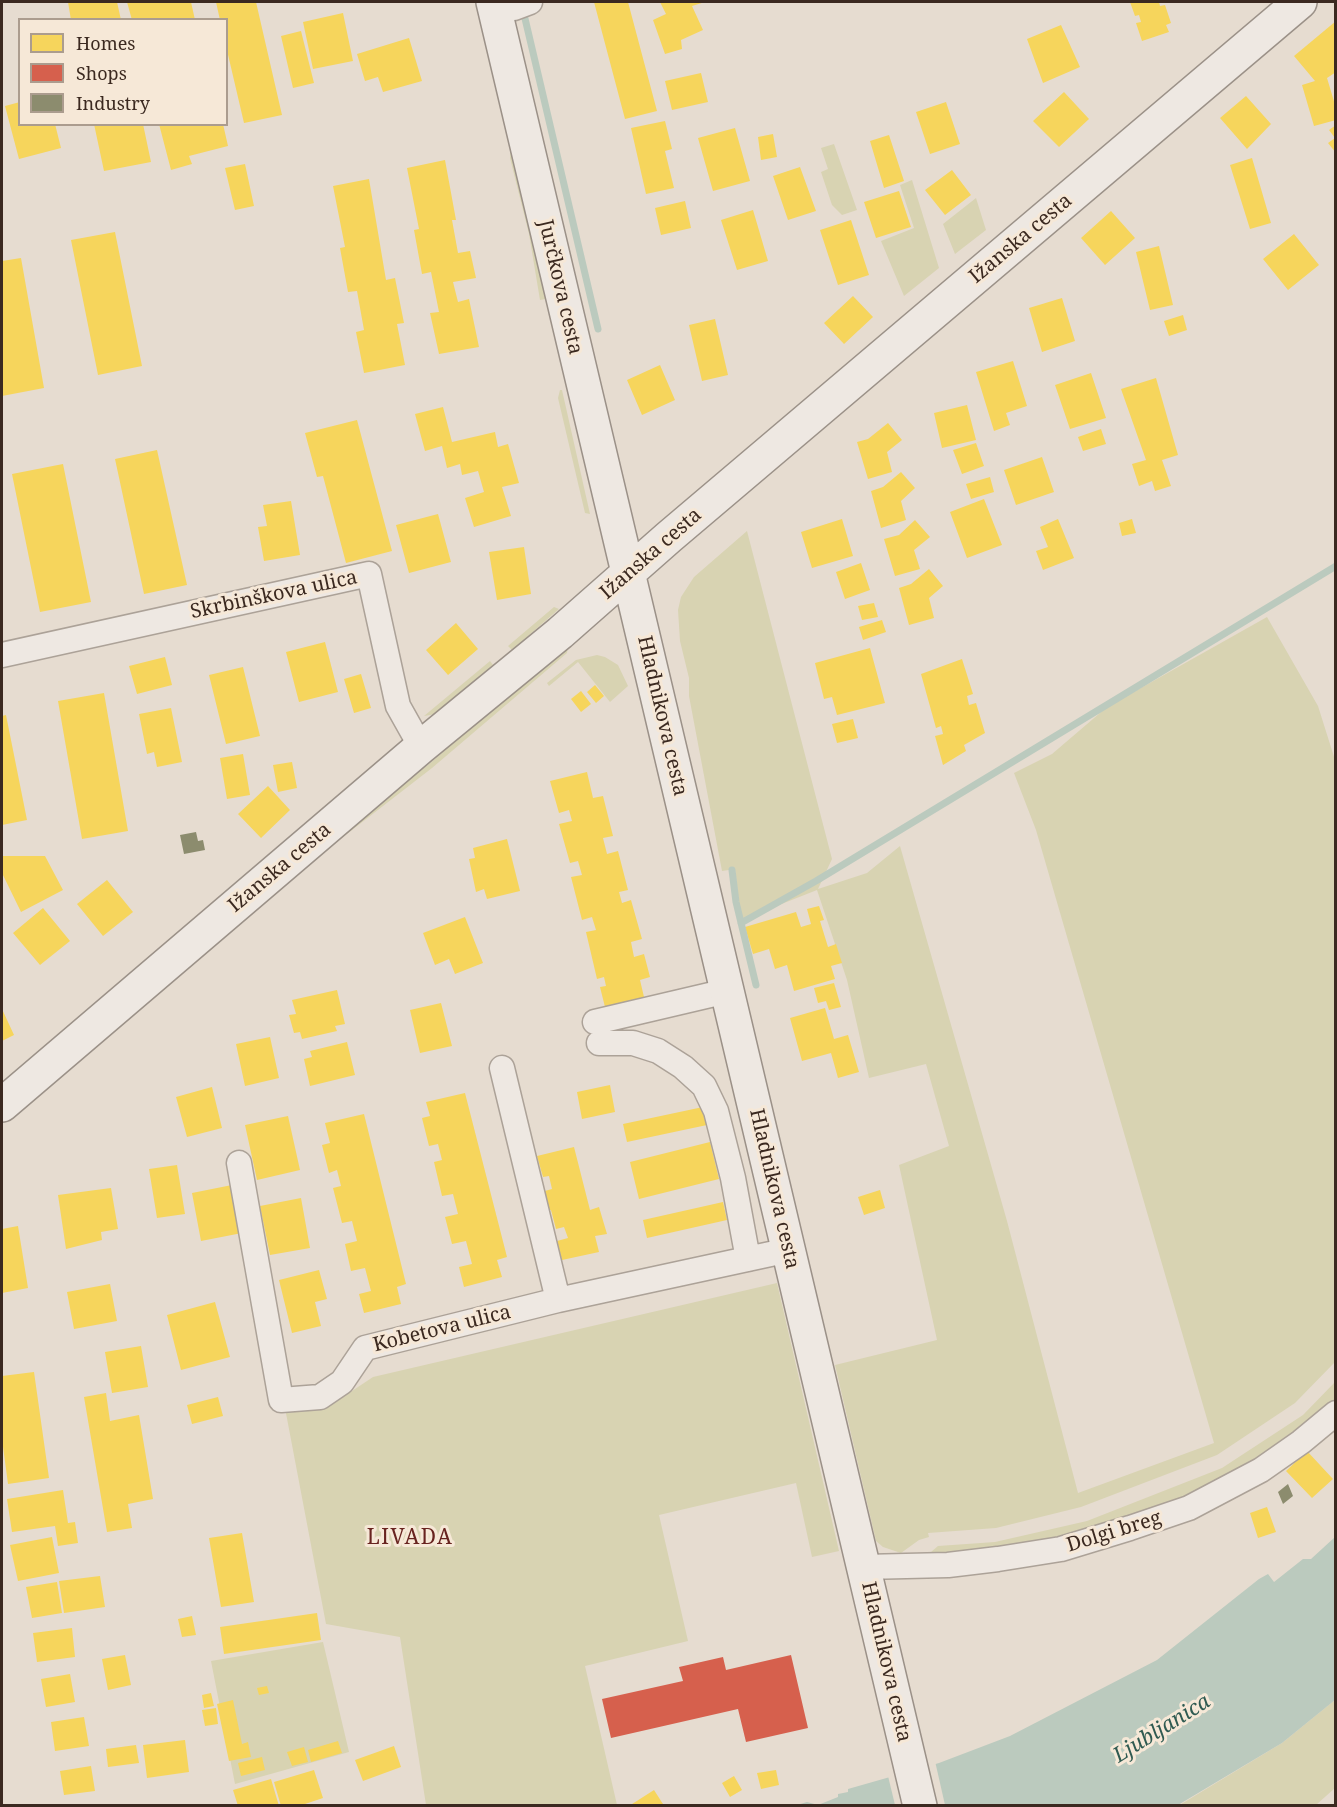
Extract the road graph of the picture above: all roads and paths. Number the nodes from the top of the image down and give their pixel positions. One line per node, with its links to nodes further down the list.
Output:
1 (1300, 2): 3 (main road, Ižanska cesta)
2 (505, 4): 3 (main road, Jurčkova cesta)
3 (628, 572): 5 (main road, Ižanska cesta); 6 (main road, Hladnikova cesta)
4 (2, 655): 5 (street, Skrbinškova ulica)
5 (421, 747): 8 (main road, Ižanska cesta)
6 (727, 991): 10 (main road, Hladnikova cesta); 11 (street, Hladnikova cesta)
7 (502, 1068): 12 (street)
8 (2, 1105)
9 (239, 1163): 12 (street, Kobetova ulica)
10 (789, 1250): 11 (street, Kobetova ulica); 14 (main road, Hladnikova cesta)
11 (748, 1259): 12 (street, Kobetova ulica)
12 (558, 1300)
13 (1335, 1413): 14 (street, Dolgi breg)
14 (864, 1567): 15 (main road, Hladnikova cesta)
15 (920, 1806)

